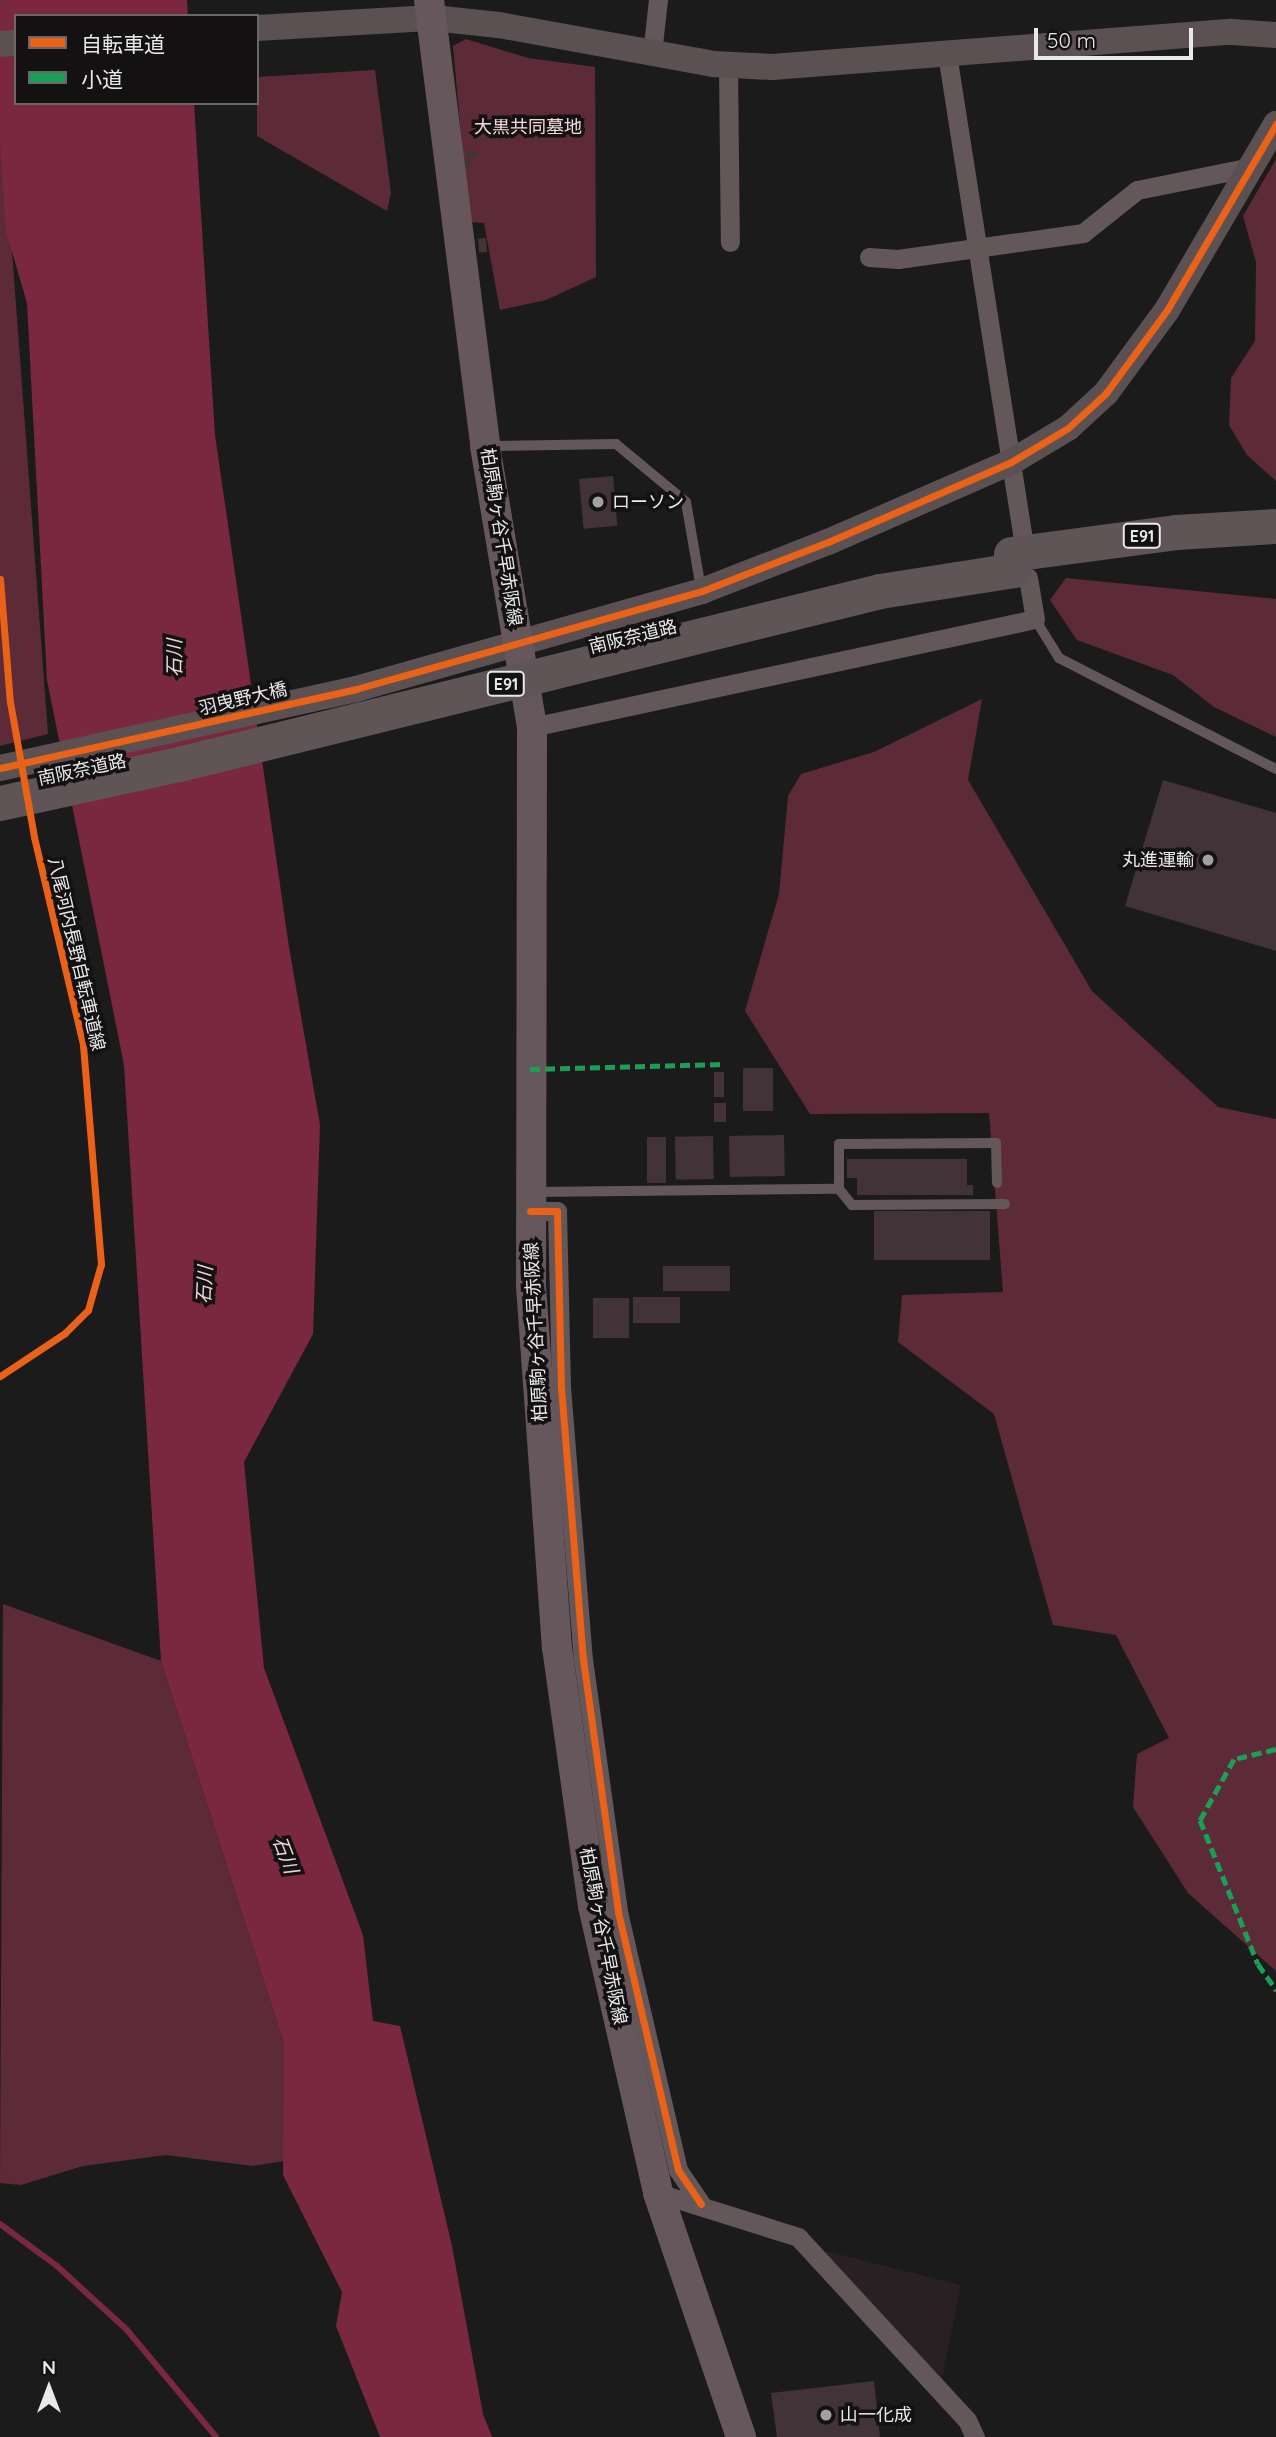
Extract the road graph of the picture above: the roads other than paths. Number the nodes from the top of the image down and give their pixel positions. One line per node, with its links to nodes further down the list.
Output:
1 (658, 0): 5 (street)
2 (423, 12): 3 (street); 5 (street); 13 (main road, 柏原駒ヶ谷千早赤阪線)
3 (259, 28)
4 (1276, 35): 6 (street)
5 (652, 54): 7 (street)
6 (947, 54): 7 (street); 11 (street)
7 (728, 64): 10 (street)
8 (1276, 124): 9 (street, 羽曳野大橋)
9 (1251, 167): 11 (street); 14 (street, 羽曳野大橋)
10 (730, 242)
11 (978, 250): 12 (street); 14 (street)
12 (869, 257)
13 (485, 446): 17 (lane); 19 (main road, 柏原駒ヶ谷千早赤阪線)
14 (1011, 462): 16 (street); 17 (street, 羽曳野大橋)
15 (1273, 534): 16 (highway, 南阪奈道路 / E91)
16 (1019, 560): 18 (street); 23 (highway, 南阪奈道路 / E91); 24 (highway, 南阪奈道路 / E91, bridge)
17 (702, 591): 19 (street, 羽曳野大橋)
18 (1035, 619): 20 (street); 22 (lane)
19 (504, 647): 20 (main road, 柏原駒ヶ谷千早赤阪線); 21 (street, 羽曳野大橋)
20 (532, 727): 27 (main road, 柏原駒ヶ谷千早赤阪線)
21 (0, 768)
22 (1276, 769)
23 (0, 788)
24 (0, 803)
25 (998, 1183): 26 (lane)
26 (839, 1189): 27 (lane); 28 (lane)
27 (530, 1202): 29 (main road, 柏原駒ヶ谷千早赤阪線); 30 (street)
28 (1005, 1203)
29 (658, 2193): 30 (street); 31 (main road, 柏原駒ヶ谷千早赤阪線)
30 (701, 2204): 32 (street)
31 (741, 2437)
32 (975, 2437)

